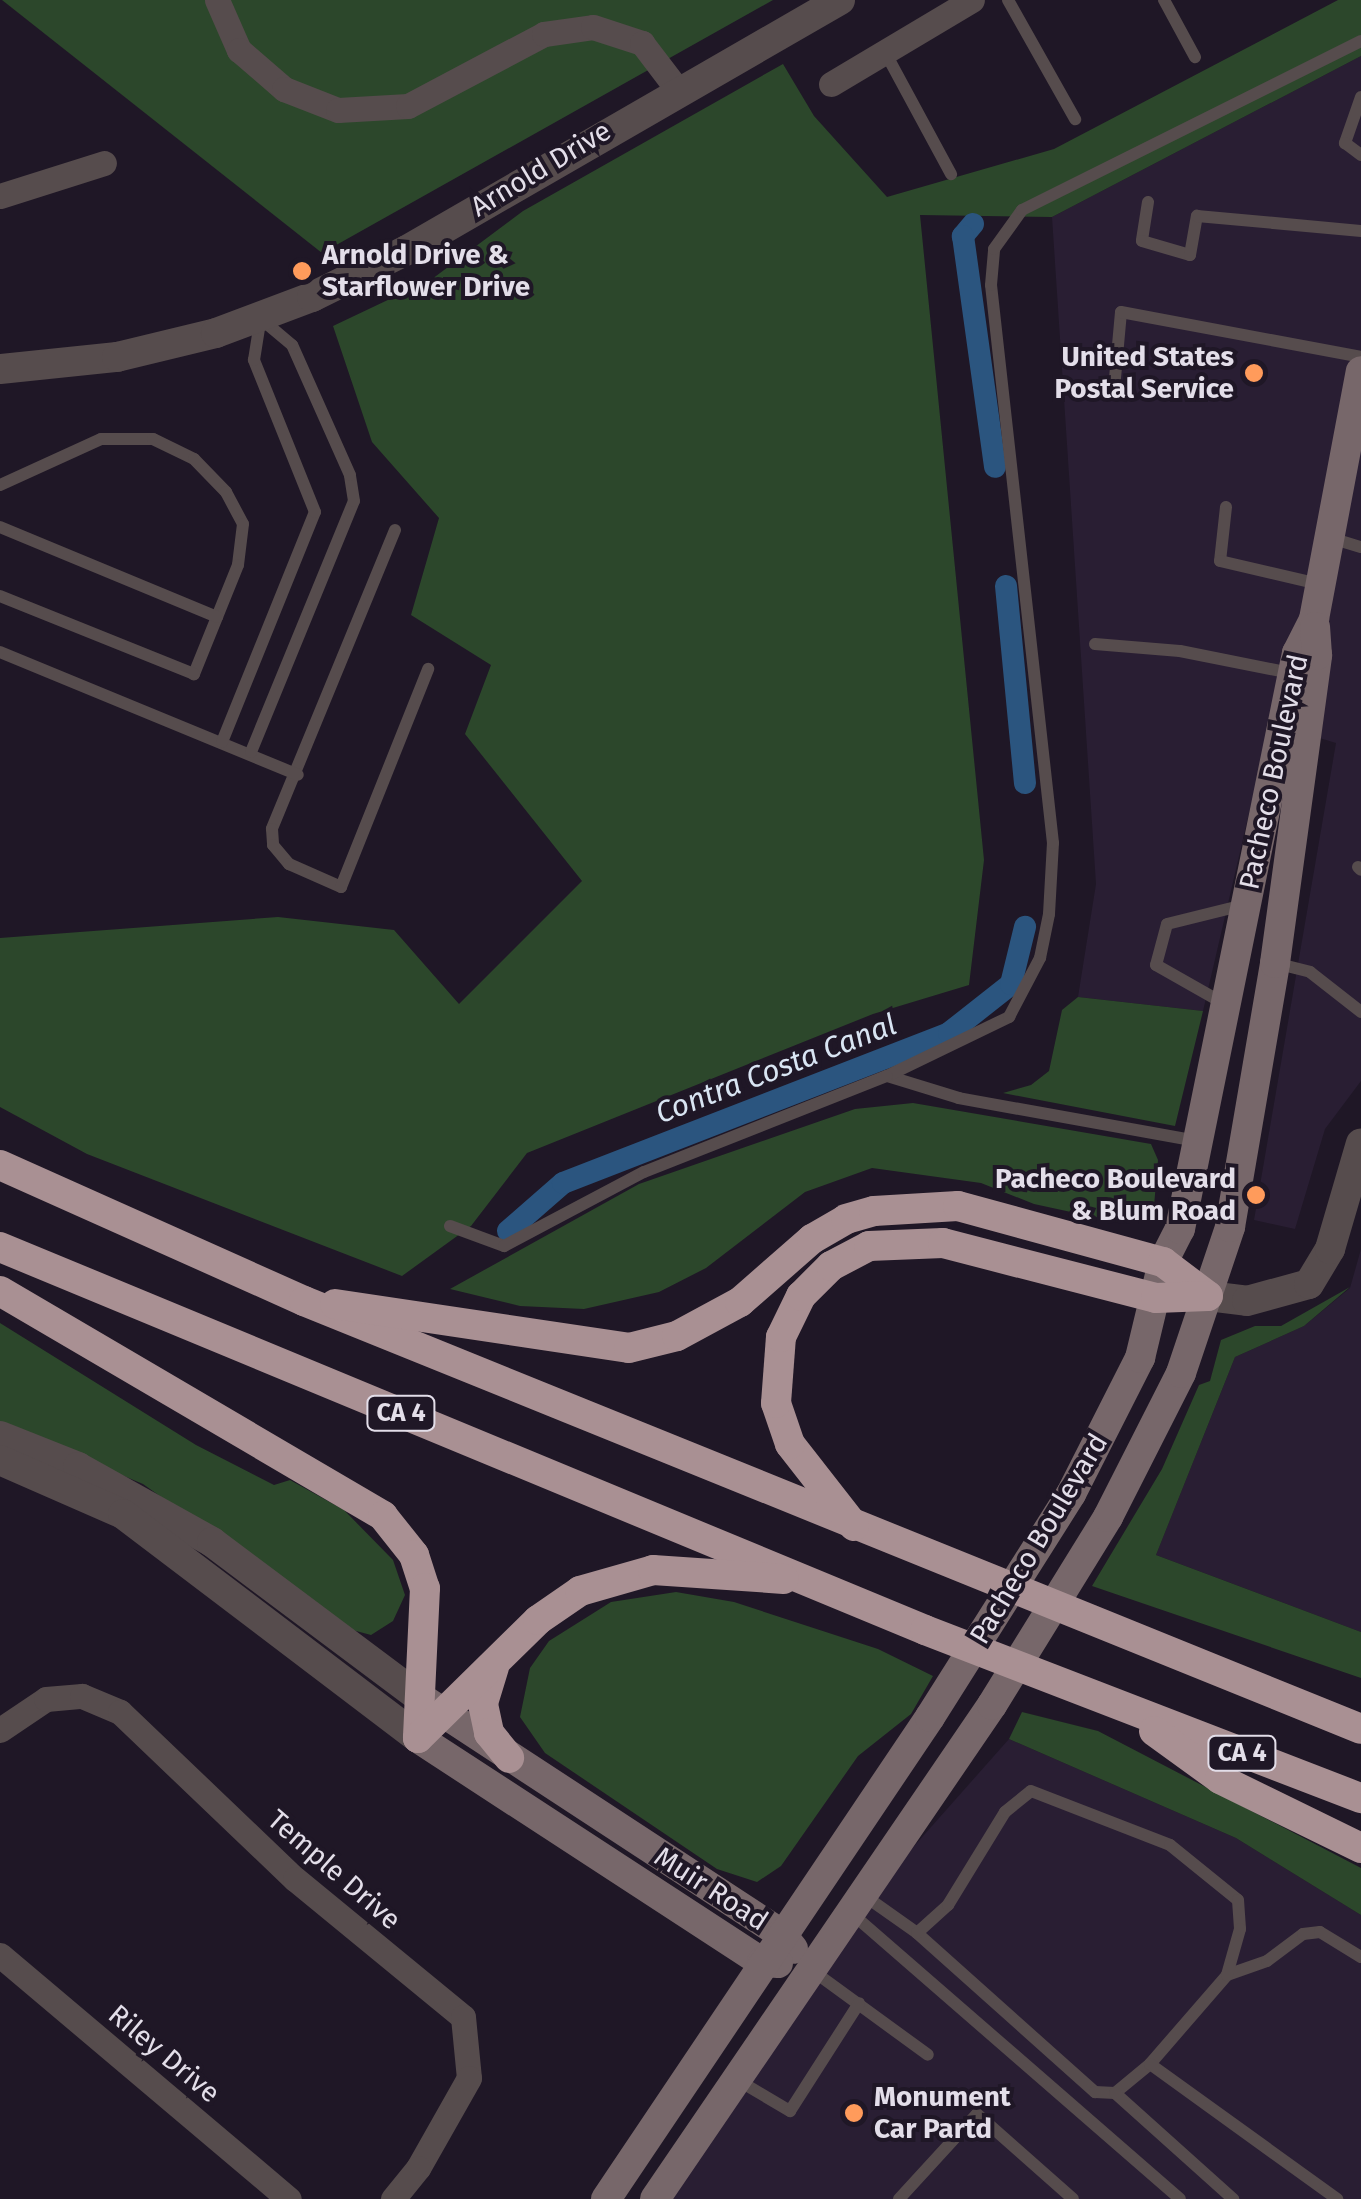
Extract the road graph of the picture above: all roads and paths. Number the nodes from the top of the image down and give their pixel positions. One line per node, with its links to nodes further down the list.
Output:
1 (217, 0): 10 (street)
2 (840, 0): 10 (street, Arnold Drive)
3 (972, 0): 7 (street)
4 (1008, 0): 12 (lane)
5 (1164, 0): 8 (lane)
6 (1361, 41): 46 (lane)
7 (885, 52): 9 (street); 15 (lane)
8 (1195, 57)
9 (830, 84)
10 (678, 89): 19 (street, Arnold Drive)
11 (1361, 96): 13 (lane)
12 (1075, 119)
13 (1361, 155)
14 (104, 163): 16 (street)
15 (951, 174)
16 (0, 196)
17 (1148, 202): 18 (lane)
18 (1361, 230)
19 (260, 318): 21 (street, Arnold Drive); 39 (lane); 40 (lane)
20 (1361, 356): 23 (lane)
21 (0, 368)
22 (1361, 371): 24 (main road, Pacheco Boulevard)
23 (1115, 378)
24 (1357, 413): 29 (main road, Pacheco Boulevard)
25 (0, 485): 33 (lane)
26 (1226, 507): 31 (lane)
27 (0, 527): 33 (lane)
28 (396, 530): 41 (lane)
29 (1331, 538): 30 (lane); 31 (main road, Pacheco Boulevard)
30 (1361, 548)
31 (1322, 585): 34 (main road, Pacheco Boulevard)
32 (0, 596): 33 (lane)
33 (217, 617)
34 (1314, 619): 38 (main road, Pacheco Boulevard); 43 (main road, Pacheco Boulevard)
35 (1096, 644): 38 (lane)
36 (0, 652): 39 (lane)
37 (428, 668): 41 (lane)
38 (1293, 673): 42 (main road, Pacheco Boulevard)
39 (222, 742): 40 (lane)
40 (251, 752): 41 (lane)
41 (298, 775)
42 (1244, 905): 44 (main road, Pacheco Boulevard); 44 (lane)
43 (1275, 963): 45 (lane); 54 (main road, Pacheco Boulevard)
44 (1226, 1004): 47 (main road, Pacheco Boulevard)
45 (1361, 1012)
46 (886, 1076): 47 (lane); 50 (lane)
47 (1197, 1141): 52 (main road, Pacheco Boulevard)
48 (1361, 1143): 54 (street)
49 (0, 1165): 56 (highway, CA 4)
50 (450, 1226)
51 (0, 1247): 60 (highway, CA 4)
52 (1163, 1262): 54 (highway); 55 (main road, Pacheco Boulevard); 56 (highway)
53 (0, 1291): 62 (highway)
54 (1208, 1296): 55 (highway); 72 (main road, Pacheco Boulevard)
55 (1156, 1298): 59 (highway); 74 (main road, Pacheco Boulevard)
56 (304, 1301): 59 (highway, CA 4)
57 (0, 1436): 62 (street, Muir Road)
58 (0, 1460): 68 (street, Muir Road)
59 (857, 1528): 64 (highway, CA 4)
60 (801, 1579): 61 (highway); 63 (highway, CA 4)
61 (500, 1656): 62 (highway); 69 (highway)
62 (432, 1705): 68 (highway); 69 (main road, Muir Road)
63 (1123, 1708): 70 (highway, CA 4); 71 (highway)
64 (1326, 1716): 65 (highway); 66 (highway, CA 4)
65 (1361, 1719)
66 (1361, 1729)
67 (0, 1730): 87 (street, Temple Drive)
68 (418, 1738): 77 (main road, Muir Road)
69 (510, 1758): 74 (main road, Muir Road)
70 (1361, 1798)
71 (1361, 1848)
72 (854, 1901): 73 (lane); 78 (main road, Pacheco Boulevard); 91 (lane)
73 (918, 1933): 79 (lane); 84 (lane)
74 (780, 1934): 77 (main road, Pacheco Boulevard); 78 (main road, Muir Road)
75 (0, 1955): 86 (street, Riley Drive)
76 (1361, 1957): 79 (lane)
77 (762, 1962): 78 (main road, Muir Road); 88 (main road, Pacheco Boulevard)
78 (808, 1966): 80 (lane); 83 (main road, Pacheco Boulevard)
79 (1227, 1975): 82 (lane)
80 (859, 2003): 81 (lane); 83 (lane)
81 (928, 2055)
82 (1150, 2064): 84 (lane); 93 (lane)
83 (734, 2078): 85 (main road, Pacheco Boulevard)
84 (1116, 2093): 92 (lane)
85 (661, 2197)
86 (289, 2199)
87 (393, 2199)
88 (606, 2199)
89 (899, 2199): 90 (lane)
90 (1073, 2199)
91 (1180, 2199)
92 (1233, 2199)
93 (1338, 2199)

